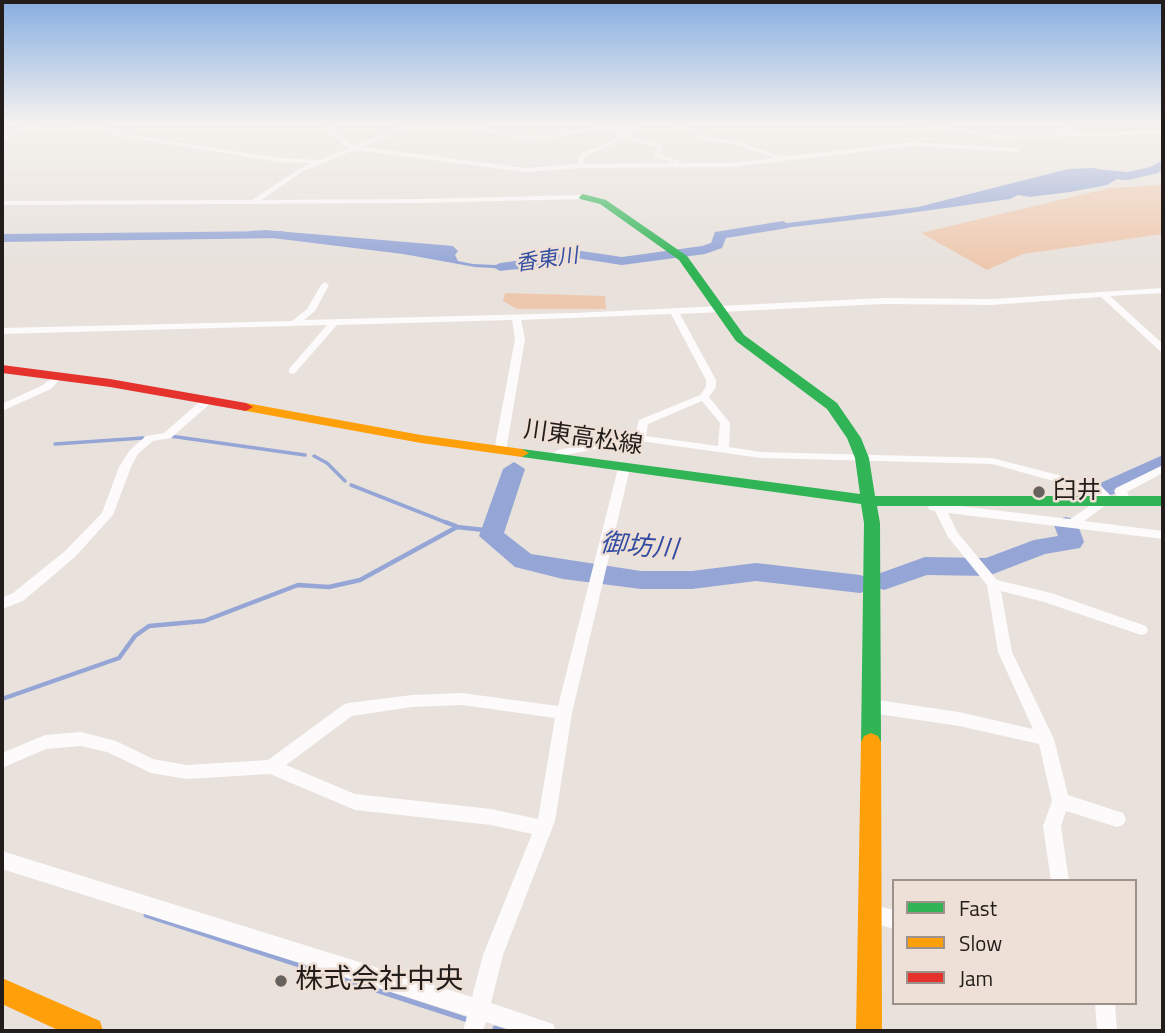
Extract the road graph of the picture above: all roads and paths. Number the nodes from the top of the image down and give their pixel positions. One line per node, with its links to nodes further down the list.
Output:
1 (303, 170): 3 (street)
2 (590, 198): 3 (street); 8 (main road)
3 (253, 202): 4 (street)
4 (2, 203)
5 (325, 285): 12 (street)
6 (1163, 290): 7 (street)
7 (1104, 295): 8 (street); 14 (street)
8 (716, 309): 9 (street); 25 (main road)
9 (674, 311): 10 (street); 18 (street)
10 (516, 318): 11 (street); 23 (street)
11 (334, 323): 12 (street); 16 (street)
12 (293, 324): 13 (street)
13 (2, 331)
14 (1163, 349)
15 (2, 369): 17 (main road, 川東高松線)
16 (292, 371)
17 (58, 376): 19 (main road, 川東高松線); 20 (street)
18 (704, 397): 21 (street); 22 (street)
19 (208, 400): 23 (main road, 川東高松線); 37 (street)
20 (2, 408)
21 (639, 438): 22 (street); 24 (street)
22 (723, 449): 25 (street)
23 (500, 450): 24 (main road, 川東高松線)
24 (552, 458): 26 (main road, 川東高松線)
25 (862, 458): 28 (street); 29 (main road)
26 (624, 468): 29 (main road, 川東高松線); 35 (street)
27 (1163, 469): 28 (street)
28 (1116, 499): 30 (main road, 川東高松線); 31 (main road, 川東高松線); 33 (street)
29 (869, 500): 31 (main road, 川東高松線); 39 (main road)
30 (1163, 501)
31 (890, 502): 32 (street)
32 (940, 508): 33 (street); 36 (street)
33 (1073, 523): 34 (street)
34 (1163, 535)
35 (598, 572): 40 (street)
36 (993, 584): 38 (street); 41 (street)
37 (2, 604)
38 (1141, 630)
39 (871, 706): 41 (street); 49 (main road)
40 (564, 713): 43 (street); 46 (street)
41 (1046, 739): 44 (street)
42 (2, 761): 43 (street)
43 (271, 767): 46 (street)
44 (1061, 801): 45 (street); 48 (street)
45 (1117, 819)
46 (543, 828): 53 (street)
47 (2, 860): 53 (street)
48 (1060, 879)
49 (870, 913): 50 (street); 57 (main road)
50 (892, 919)
51 (2, 991): 54 (main road)
52 (1105, 1005): 58 (street)
53 (479, 1009): 55 (street); 56 (street)
54 (90, 1031)
55 (473, 1031)
56 (546, 1031)
57 (869, 1031)
58 (1107, 1031)

